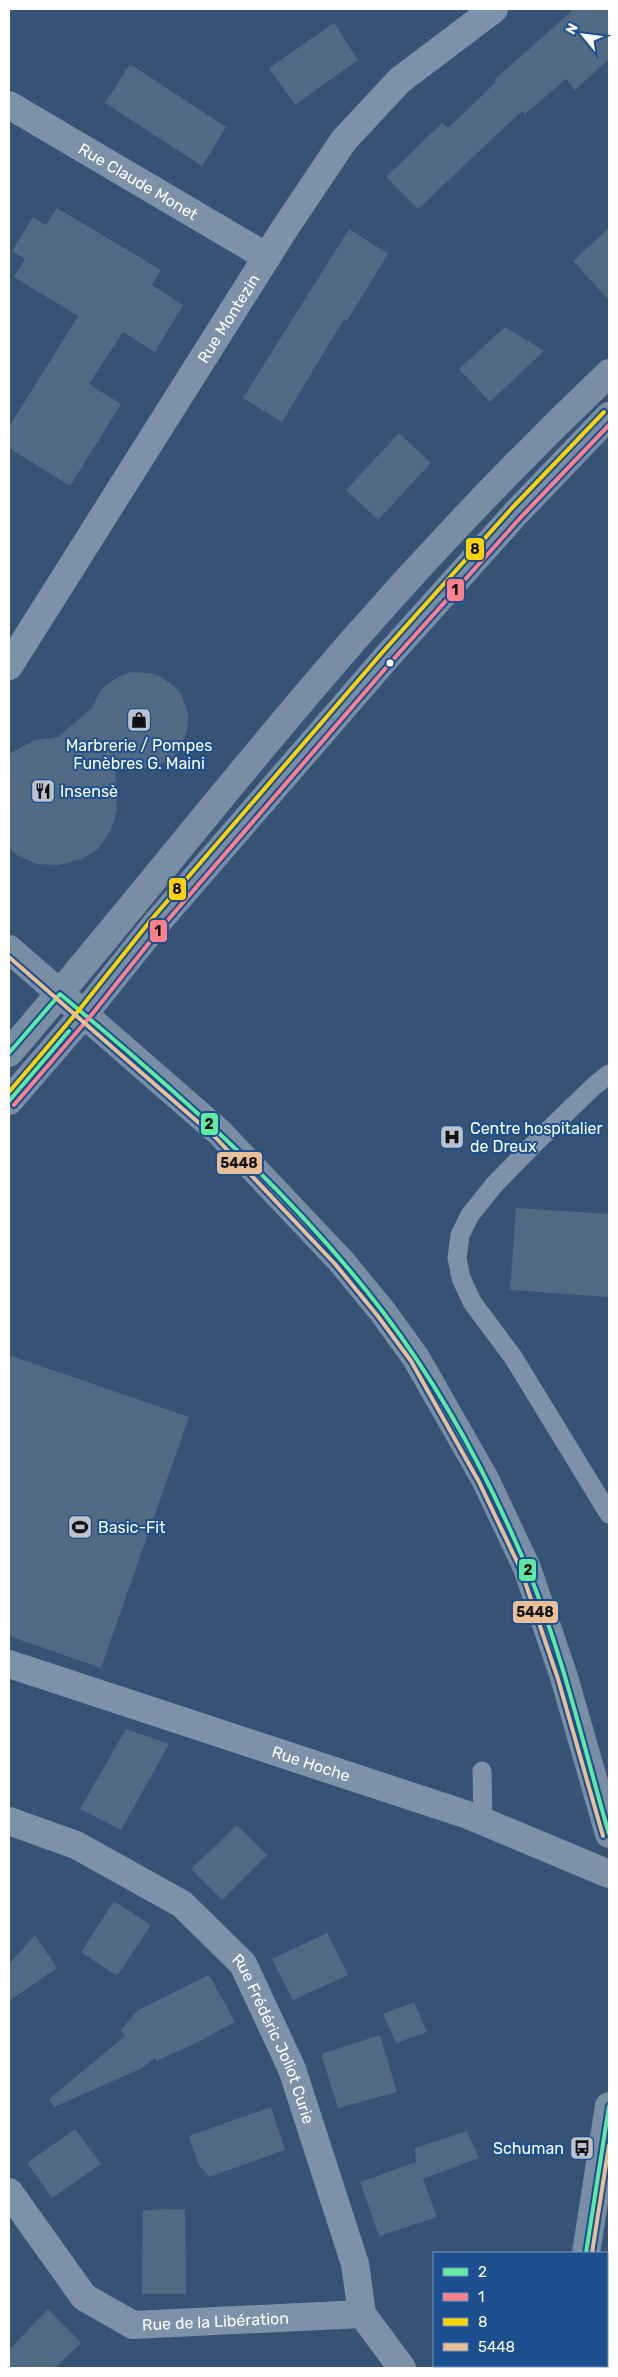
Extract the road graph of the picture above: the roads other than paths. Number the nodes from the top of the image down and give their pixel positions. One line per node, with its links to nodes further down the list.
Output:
1 (494, 9): 3 (street, Rue Montezin)
2 (9, 105): 3 (street, Rue Claude Monet)
3 (267, 257): 6 (street, Rue Montezin)
4 (609, 373): 8 (main road)
5 (609, 416): 9 (main road)
6 (9, 666)
7 (9, 949): 8 (main road)
8 (60, 994): 9 (main road); 10 (main road)
9 (84, 1014): 12 (main road); 18 (main road)
10 (9, 1053)
11 (609, 1074): 13 (lane)
12 (9, 1101)
13 (609, 1514)
14 (9, 1664): 17 (street, Rue Hoche)
15 (482, 1771): 17 (lane)
16 (9, 1821): 23 (street, Rue Frédéric Joliot Curie)
17 (483, 1821): 19 (street, Rue Hoche)
18 (609, 1834)
19 (609, 1874)
20 (609, 2106): 22 (main road)
21 (9, 2192): 23 (street, Rue de la Libération)
22 (586, 2252)
23 (362, 2314): 24 (street, Rue Frédéric Joliot Curie)
24 (402, 2368)

